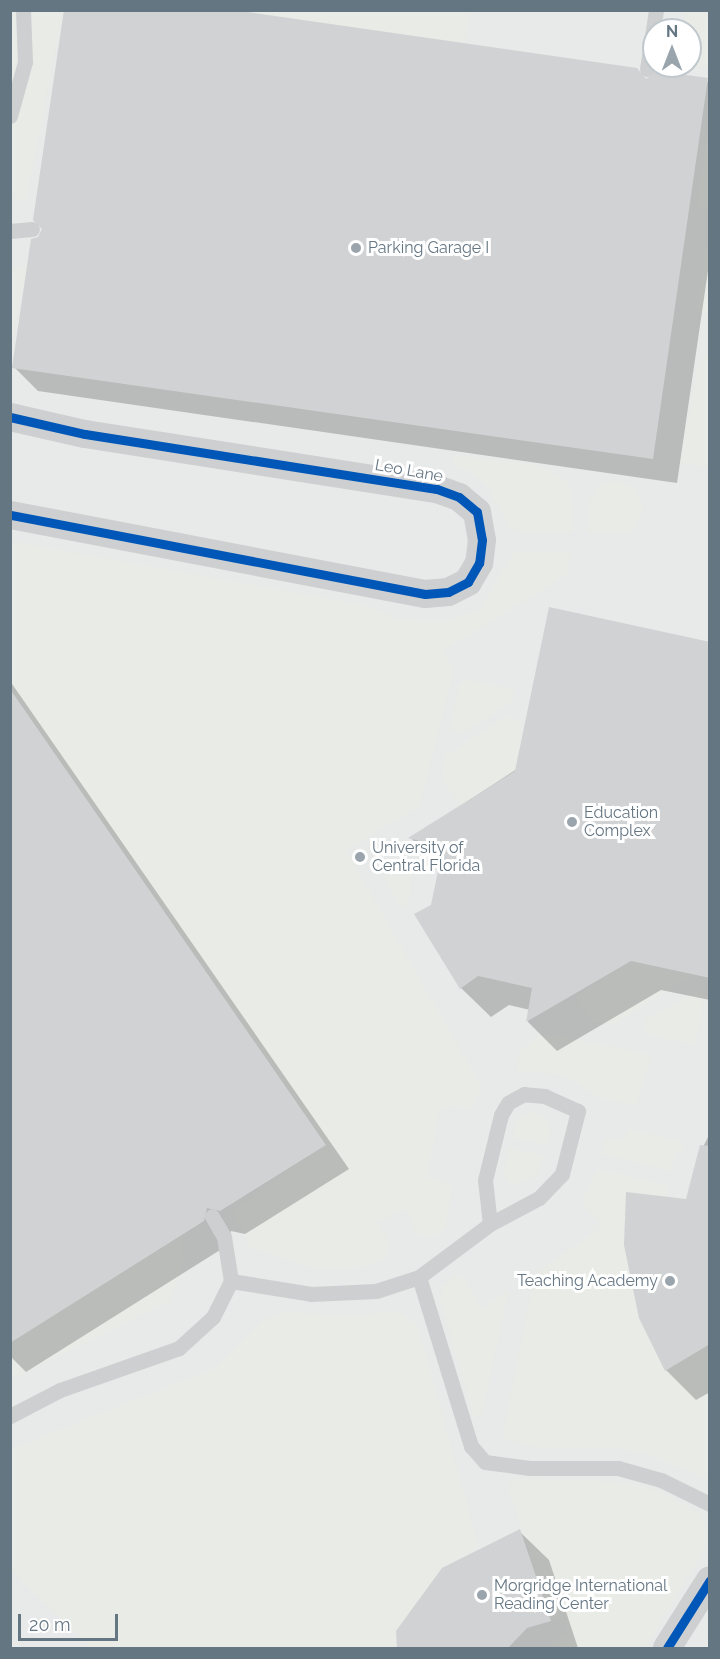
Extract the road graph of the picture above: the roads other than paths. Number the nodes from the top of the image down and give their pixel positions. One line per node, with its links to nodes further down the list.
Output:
1 (23, 10): 2 (lane)
2 (10, 116)
3 (32, 230): 4 (lane)
4 (10, 231)
5 (10, 417): 6 (street, Leo Lane)
6 (10, 515)
7 (212, 1216): 10 (lane)
8 (490, 1224): 8 (lane); 9 (lane)
9 (419, 1277): 10 (lane); 12 (lane)
10 (231, 1281): 11 (lane)
11 (10, 1416)
12 (710, 1504)
13 (710, 1580): 14 (street)
14 (668, 1648)

